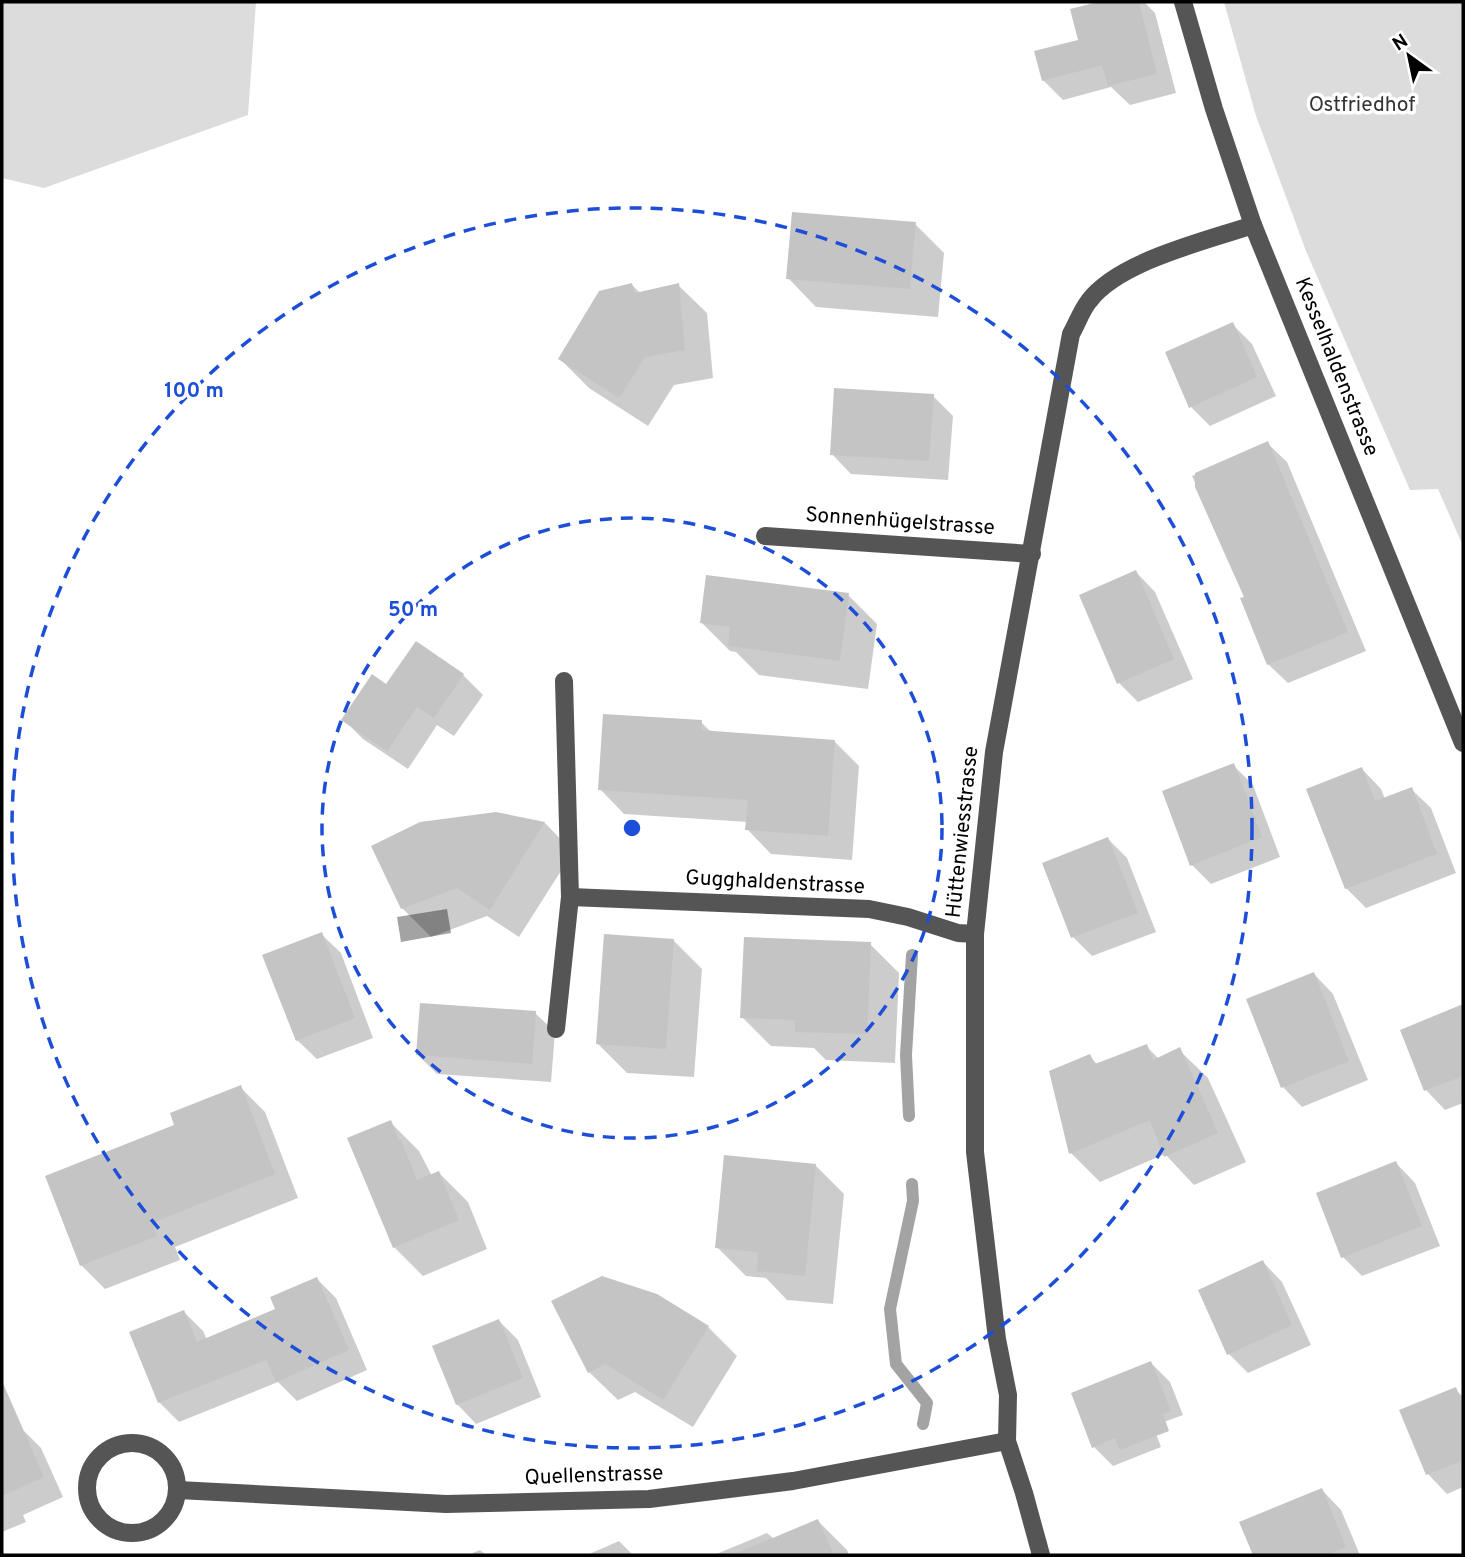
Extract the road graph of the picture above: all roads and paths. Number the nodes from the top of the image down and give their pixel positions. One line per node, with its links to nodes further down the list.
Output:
1 (1183, 2): 2 (street, Kesselhaldenstrasse)
2 (1253, 225): 4 (street, Hüttenwiesstrasse); 6 (street, Kesselhaldenstrasse)
3 (765, 536): 4 (street, Sonnenhügelstrasse)
4 (1032, 554): 8 (street, Hüttenwiesstrasse)
5 (564, 681): 7 (street)
6 (1463, 743)
7 (570, 897): 8 (street, Gugghaldenstrasse); 9 (street)
8 (975, 934): 10 (street, Hüttenwiesstrasse)
9 (556, 1029)
10 (1007, 1441): 11 (street, Quellenstrasse); 12 (street, Hüttenwiesstrasse)
11 (178, 1490): 11 (street)
12 (1041, 1555)

